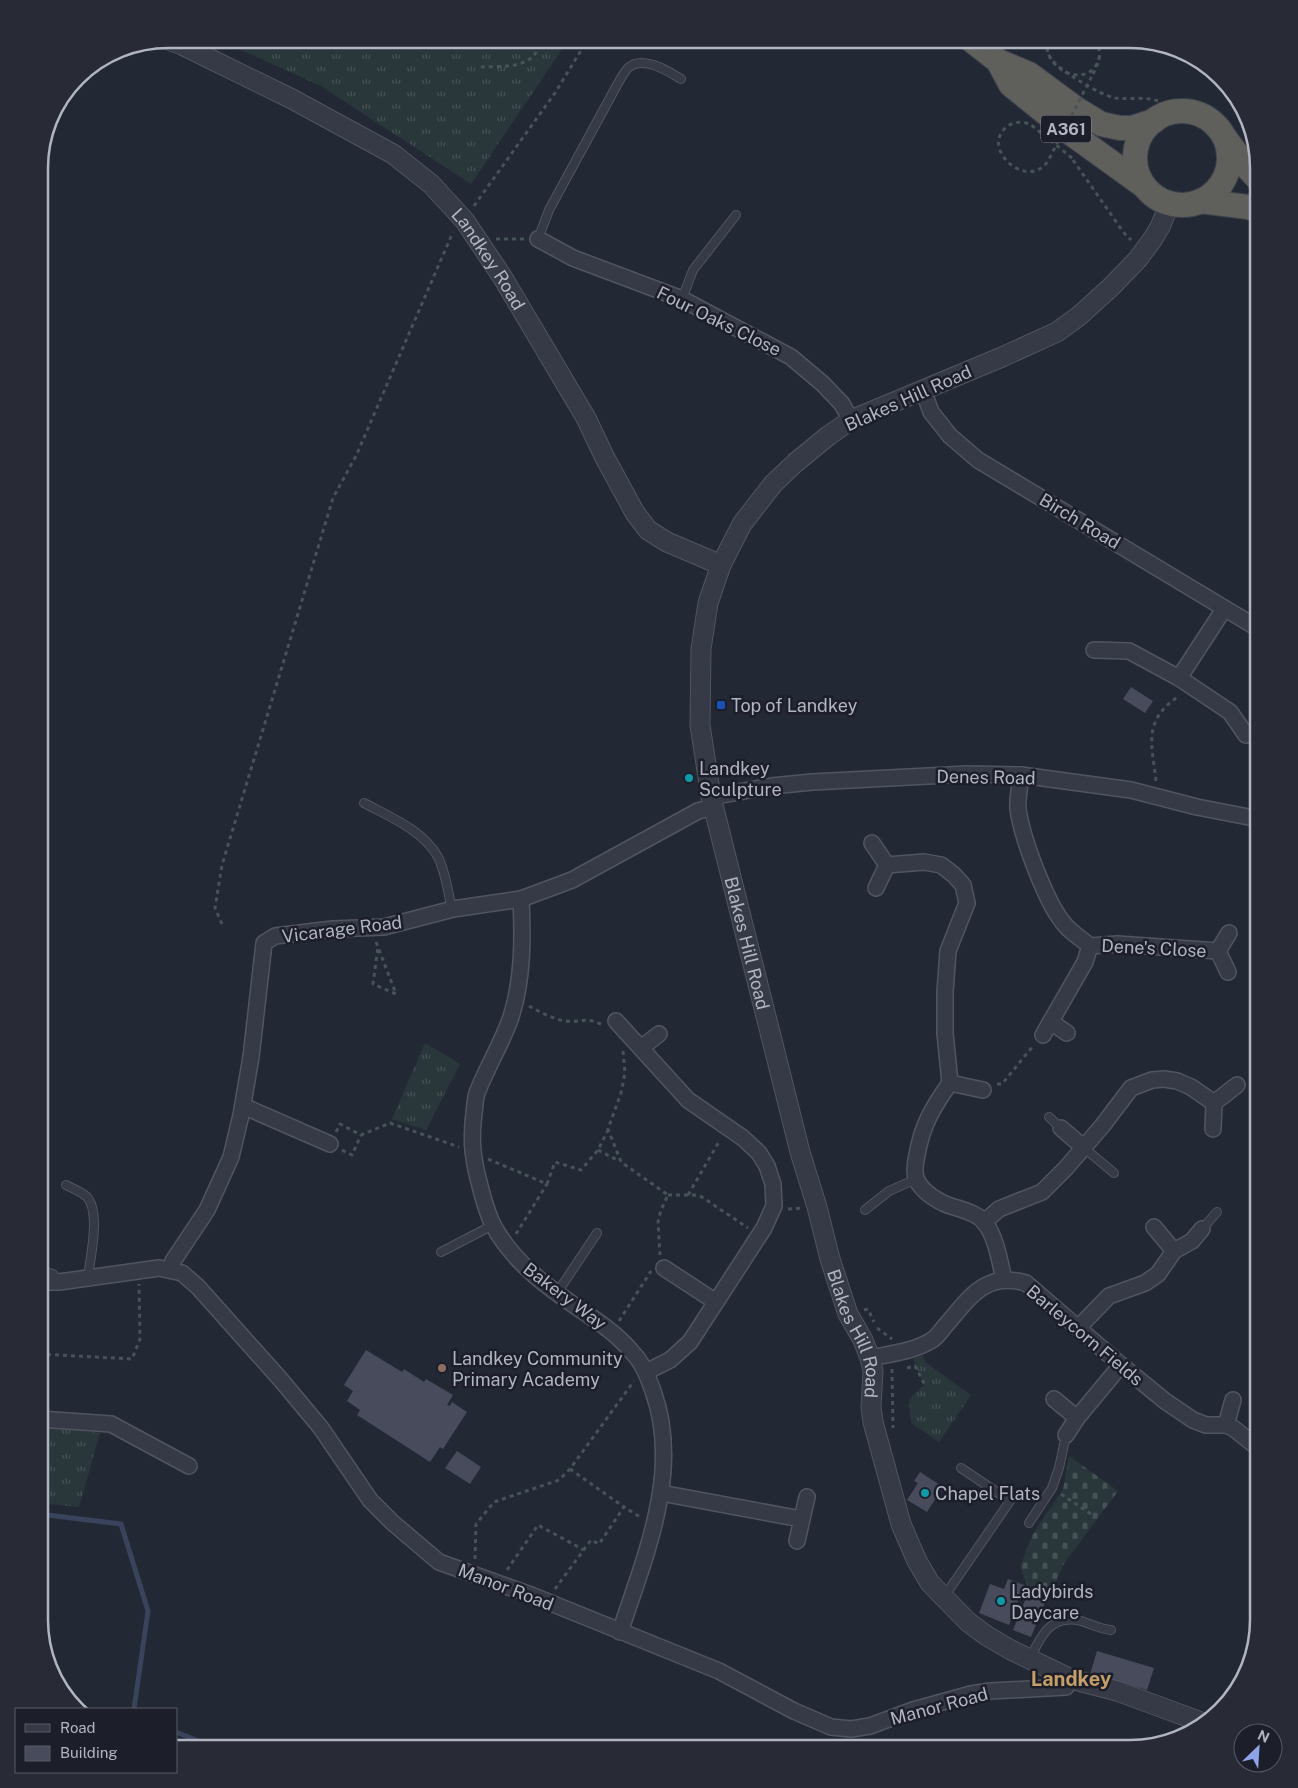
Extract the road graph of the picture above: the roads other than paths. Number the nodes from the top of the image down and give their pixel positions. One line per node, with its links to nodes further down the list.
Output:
1 (188, 48): 17 (street, Landkey Road)
2 (981, 48): 3 (highway, A361)
3 (998, 61): 5 (highway, A361); 8 (highway, A361)
4 (682, 79): 13 (lane)
5 (1154, 120): 6 (highway); 8 (highway)
6 (1220, 131): 7 (highway); 9 (highway)
7 (1250, 170)
8 (1144, 186): 10 (highway)
9 (1200, 201): 10 (highway); 11 (highway)
10 (1170, 203): 15 (street, Blakes Hill Road)
11 (1250, 208)
12 (736, 215): 14 (lane)
13 (538, 239): 14 (street, Four Oaks Close)
14 (682, 299): 16 (street, Four Oaks Close)
15 (923, 390): 16 (street, Blakes Hill Road); 18 (street, Birch Road)
16 (851, 420): 17 (street, Blakes Hill Road)
17 (721, 564): 24 (street, Blakes Hill Road)
18 (1224, 609): 19 (street, Birch Road); 21 (street)
19 (1250, 624)
20 (1094, 650): 21 (street)
21 (1184, 681): 22 (street)
22 (1246, 735)
23 (1021, 775): 24 (street, Denes Road); 26 (street, Denes Road); 33 (street, Dene's Close)
24 (712, 802): 30 (street, Vicarage Road); 74 (street, Blakes Hill Road)
25 (364, 803): 31 (lane)
26 (1250, 817)
27 (872, 843): 28 (street)
28 (887, 864): 29 (street); 42 (street)
29 (876, 888)
30 (521, 899): 31 (street, Vicarage Road); 58 (street, Bakery Way)
31 (452, 910): 46 (street, Vicarage Road)
32 (1229, 933): 34 (street, Dene's Close)
33 (1090, 946): 34 (street, Dene's Close); 36 (street, Dene's Close)
34 (1218, 951): 35 (street, Dene's Close)
35 (1228, 972)
36 (1051, 1022): 38 (street); 40 (street, Dene's Close)
37 (611, 1024): 41 (street)
38 (1067, 1032)
39 (659, 1034): 41 (street)
40 (1043, 1035)
41 (641, 1048): 72 (street)
42 (950, 1083): 44 (street); 53 (street)
43 (1237, 1085): 45 (street)
44 (983, 1090)
45 (1214, 1103): 49 (street); 51 (street)
46 (243, 1106): 50 (street); 65 (street, Vicarage Road)
47 (1050, 1117): 48 (lane)
48 (1060, 1128): 51 (street)
49 (1213, 1129)
50 (330, 1144)
51 (1083, 1147): 52 (lane); 57 (street)
52 (1114, 1173)
53 (916, 1179): 55 (lane); 57 (street)
54 (66, 1185): 67 (lane)
55 (865, 1210)
56 (1217, 1212): 60 (lane)
57 (984, 1222): 68 (street)
58 (493, 1225): 63 (lane); 71 (street, Bakery Way)
59 (1154, 1227): 62 (street)
60 (1202, 1229): 62 (street)
61 (596, 1233): 71 (lane)
62 (1174, 1251): 73 (street)
63 (441, 1252)
64 (658, 1265): 72 (street)
65 (170, 1270): 67 (street, Manor Road); 93 (street, Manor Road)
66 (48, 1273): 70 (lane)
67 (88, 1278): 70 (street, Manor Road)
68 (1004, 1280): 73 (street, Barleycorn Fields); 74 (street, Barleycorn Fields)
69 (48, 1282): 70 (street, Manor Road)
70 (59, 1282)
71 (557, 1293): 76 (street, Bakery Way)
72 (716, 1302): 76 (street)
73 (1078, 1328): 75 (street, Barleycorn Fields)
74 (870, 1358): 91 (street, Blakes Hill Road)
75 (1121, 1366): 79 (street); 81 (street, Barleycorn Fields)
76 (645, 1370): 86 (street, Bakery Way)
77 (1054, 1399): 79 (street)
78 (1233, 1400): 81 (street)
79 (1077, 1418): 82 (street)
80 (48, 1420): 84 (street)
81 (1226, 1426): 83 (street, Barleycorn Fields)
82 (1066, 1435): 89 (lane)
83 (1250, 1441)
84 (190, 1466)
85 (961, 1468): 91 (lane)
86 (661, 1493): 88 (street); 93 (street, Bakery Way)
87 (807, 1497): 88 (street)
88 (801, 1519): 90 (street)
89 (1029, 1523)
90 (797, 1541)
91 (944, 1597): 94 (street, Blakes Hill Road)
92 (1111, 1630): 94 (lane)
93 (620, 1632): 95 (street, Manor Road)
94 (1030, 1660): 95 (street, Blakes Hill Road)
95 (1071, 1679): 96 (street, Blakes Hill Road)
96 (1196, 1720)

